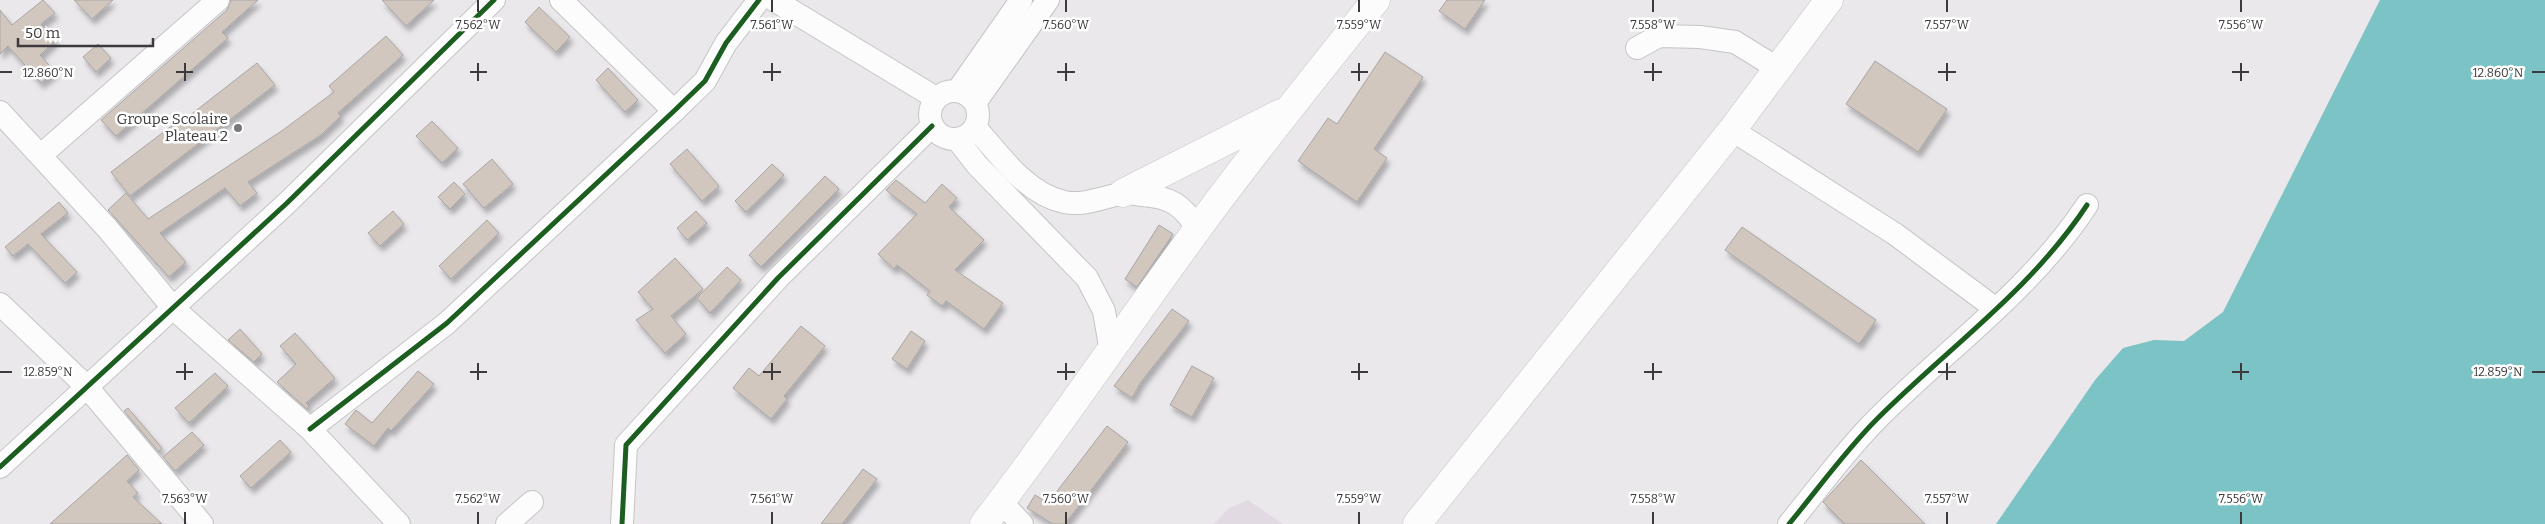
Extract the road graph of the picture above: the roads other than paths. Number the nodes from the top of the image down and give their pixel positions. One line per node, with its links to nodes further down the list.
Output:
1 (218, 0): 21 (street)
2 (494, 0): 26 (street)
3 (561, 0): 15 (street)
4 (759, 0): 15 (street)
5 (774, 0): 13 (street)
6 (1021, 0): 12 (street)
7 (1048, 0): 12 (street)
8 (1376, 0): 14 (main road)
9 (1829, 0): 11 (main road)
10 (1637, 48): 11 (street)
11 (1778, 68): 19 (main road)
12 (967, 97): 13 (street); 18 (street)
13 (936, 98): 17 (street)
14 (1287, 110): 22 (main road); 24 (main road)
15 (674, 111): 30 (street)
16 (0, 112): 21 (street)
17 (932, 126): 20 (street); 37 (street)
18 (975, 127): 20 (street); 22 (street)
19 (1732, 130): 27 (street); 40 (main road)
20 (956, 139): 28 (street)
21 (41, 155): 26 (street)
22 (1123, 193): 24 (street)
23 (2087, 206): 27 (street)
24 (1198, 228): 28 (main road)
25 (0, 304): 29 (street)
26 (174, 309): 29 (street); 30 (street)
27 (1996, 309): 41 (street)
28 (1111, 352): 33 (main road)
29 (86, 388): 31 (street); 34 (street)
30 (310, 429): 35 (street)
31 (0, 467)
32 (532, 502): 36 (street)
33 (1001, 502): 38 (main road); 39 (street)
34 (202, 524)
35 (399, 524)
36 (507, 524)
37 (622, 524)
38 (984, 524)
39 (1022, 524)
40 (1417, 524)
41 (1789, 524)

